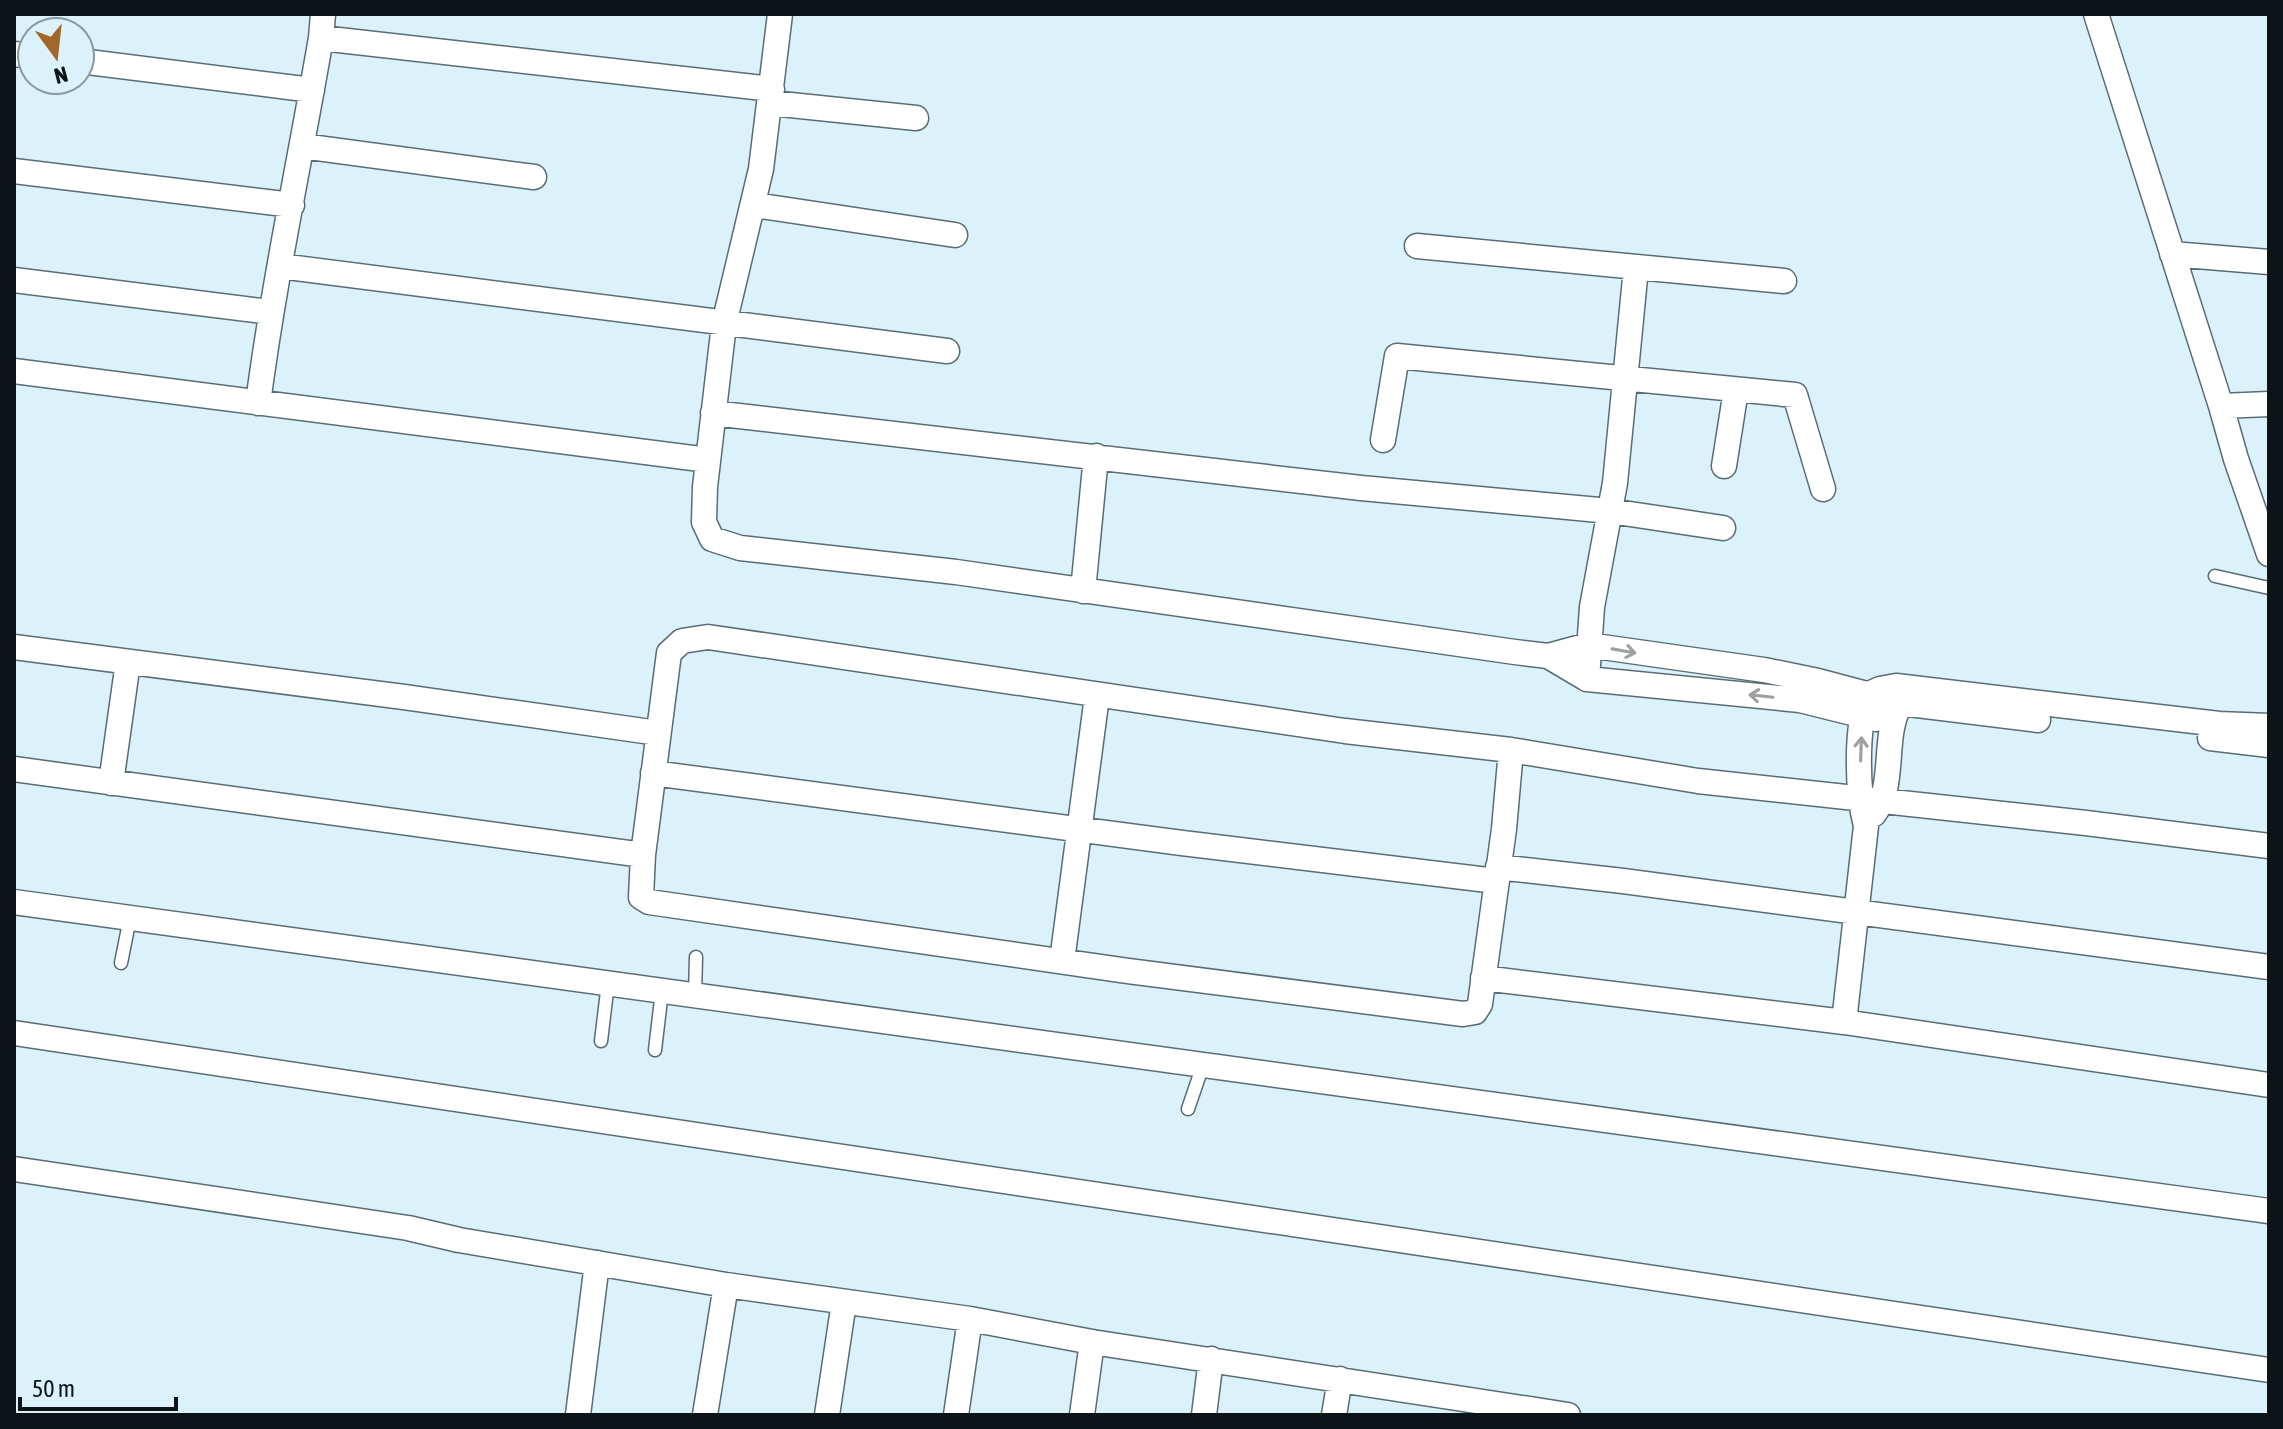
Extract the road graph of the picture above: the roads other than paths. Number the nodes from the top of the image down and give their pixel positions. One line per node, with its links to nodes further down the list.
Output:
1 (780, 14): 6 (street)
2 (2096, 14): 15 (street)
3 (322, 26): 5 (street); 6 (street)
4 (96, 63): 5 (street)
5 (312, 90): 8 (street)
6 (771, 96): 7 (street); 12 (street)
7 (916, 118)
8 (302, 146): 10 (street); 11 (street)
9 (14, 171): 11 (street)
10 (534, 177)
11 (292, 205): 17 (street)
12 (754, 205): 13 (street); 22 (street)
13 (955, 235)
14 (1417, 246): 18 (street)
15 (2172, 254): 16 (street); 29 (street)
16 (2269, 262)
17 (280, 266): 21 (street); 22 (street)
18 (1636, 268): 20 (street); 25 (street)
19 (14, 280): 21 (street)
20 (1784, 281)
21 (270, 312): 27 (street)
22 (724, 324): 23 (street); 30 (street)
23 (947, 351)
24 (14, 371): 27 (street)
25 (1624, 378): 26 (street); 31 (street); 36 (street)
26 (1736, 390): 34 (street); 35 (street)
27 (258, 403): 33 (street)
28 (2269, 404): 29 (street)
29 (2221, 406): 38 (street)
30 (713, 413): 32 (street); 33 (street)
31 (1383, 440)
32 (1096, 456): 36 (street); 41 (street)
33 (708, 460): 41 (street)
34 (1724, 466)
35 (1823, 489)
36 (1610, 511): 37 (street); 42 (street)
37 (1723, 528)
38 (2269, 554)
39 (2215, 576): 40 (lane)
40 (2269, 588)
41 (1083, 591): 44 (street)
42 (1588, 645): 44 (street); 46 (street); 47 (street, one-way to 47)
43 (14, 647): 45 (street)
44 (1548, 656): 46 (street)
45 (128, 662): 52 (street); 57 (street)
46 (1587, 679): 47 (street, one-way to 46)
47 (1800, 689): 49 (street)
48 (1097, 696): 52 (street); 54 (street); 61 (street)
49 (1866, 704): 50 (street); 51 (street); 58 (street, one-way to 49)
50 (1897, 713): 53 (street); 59 (street)
51 (2269, 726)
52 (658, 733): 56 (street)
53 (2269, 745)
54 (1511, 750): 58 (street); 64 (street)
55 (14, 769): 57 (street)
56 (653, 773): 61 (street); 63 (street)
57 (111, 783): 63 (street)
58 (1859, 799): 59 (street); 60 (street)
59 (1884, 801): 60 (street); 62 (street)
60 (1866, 826): 66 (street)
61 (1080, 829): 64 (street); 69 (street)
62 (2269, 846)
63 (643, 855): 69 (street)
64 (1497, 874): 66 (street); 72 (street)
65 (14, 902): 67 (street)
66 (1856, 912): 71 (street); 76 (street)
67 (130, 918): 70 (lane); 73 (street)
68 (696, 957): 75 (lane)
69 (1062, 961): 72 (street)
70 (121, 963)
71 (2269, 967)
72 (1483, 978): 76 (street)
73 (608, 983): 74 (street); 78 (lane)
74 (662, 991): 75 (street); 79 (lane)
75 (695, 995): 80 (street)
76 (1844, 1022): 81 (street)
77 (14, 1033): 91 (street)
78 (601, 1041)
79 (655, 1050)
80 (1203, 1065): 82 (lane); 84 (street)
81 (2269, 1085)
82 (1188, 1109)
83 (14, 1169): 85 (street)
84 (2269, 1211)
85 (597, 1263): 86 (street); 94 (street)
86 (726, 1285): 87 (street); 95 (street)
87 (844, 1302): 88 (street); 96 (street)
88 (970, 1319): 89 (street); 97 (street)
89 (1092, 1342): 90 (street); 98 (street)
90 (1211, 1359): 92 (street); 99 (street)
91 (2269, 1370)
92 (1340, 1379): 93 (street); 100 (street)
93 (1464, 1407): 101 (street)
94 (578, 1415)
95 (705, 1415)
96 (827, 1415)
97 (956, 1415)
98 (1082, 1415)
99 (1204, 1415)
100 (1334, 1415)
101 (1568, 1415)

